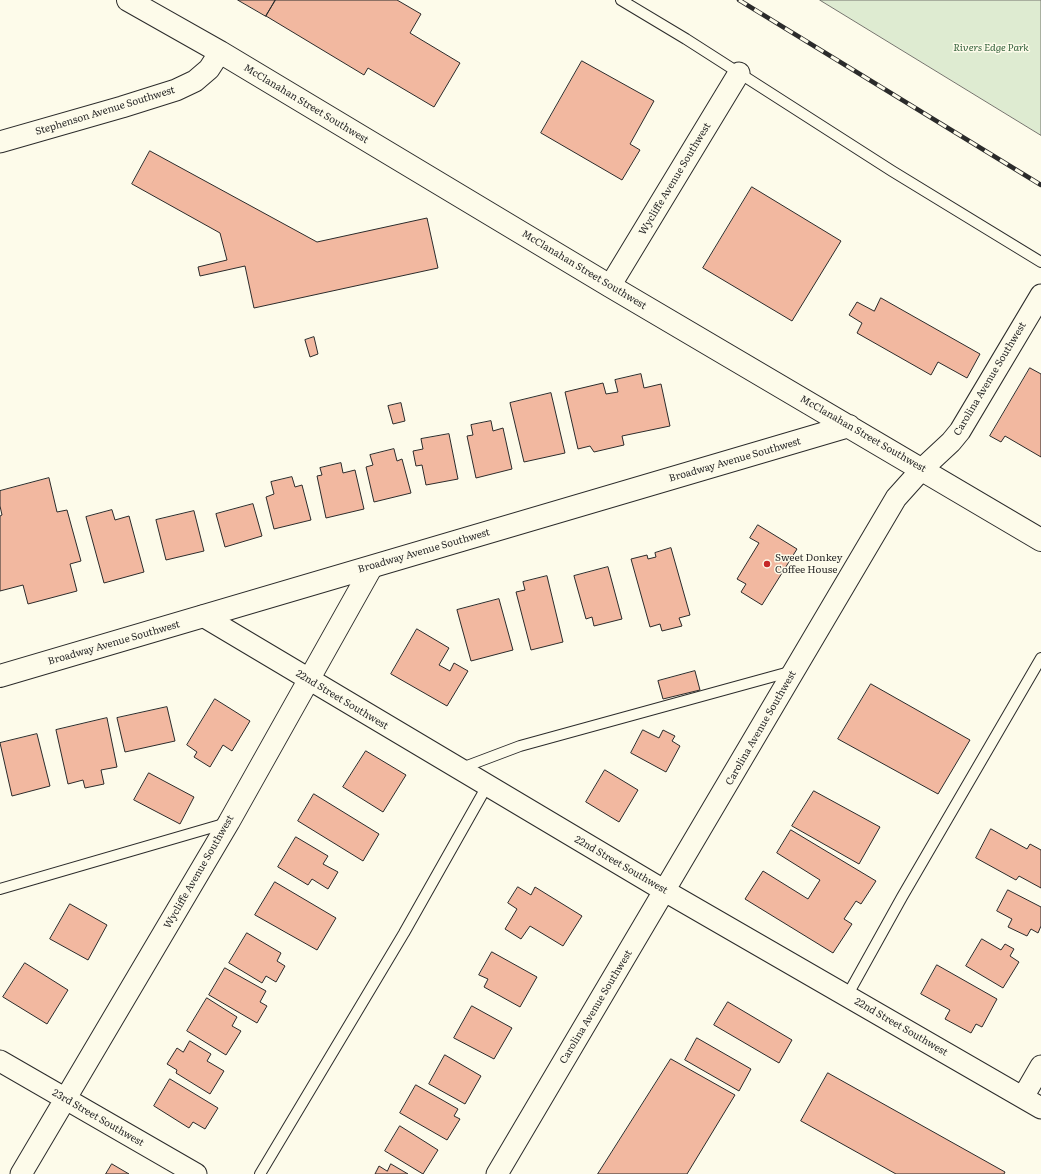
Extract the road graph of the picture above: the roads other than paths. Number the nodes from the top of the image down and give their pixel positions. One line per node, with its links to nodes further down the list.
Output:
1 (128, 0): 3 (main road, McClanahan Street Southwest)
2 (622, 0): 4 (lane)
3 (220, 52): 5 (street, Stephenson Avenue Southwest); 7 (main road, McClanahan Street Southwest)
4 (739, 73): 6 (lane); 7 (street, Wycliffe Avenue Southwest)
5 (0, 142)
6 (1041, 262)
7 (610, 286): 9 (main road, McClanahan Street Southwest)
8 (1041, 295): 10 (street, Carolina Avenue Southwest)
9 (849, 426): 10 (main road, McClanahan Street Southwest); 12 (main road, Broadway Avenue Southwest)
10 (922, 469): 11 (main road, McClanahan Street Southwest); 15 (street, Carolina Avenue Southwest)
11 (1041, 540)
12 (372, 567): 13 (main road, Broadway Avenue Southwest); 17 (street, Wycliffe Avenue Southwest)
13 (203, 616): 16 (main road, Broadway Avenue Southwest); 17 (street, 22nd Street Southwest)
14 (1041, 658): 23 (lane)
15 (795, 670): 18 (lane); 22 (street, Carolina Avenue Southwest)
16 (0, 676)
17 (310, 681): 18 (street, 22nd Street Southwest); 20 (street, Wycliffe Avenue Southwest)
18 (458, 769): 19 (street, 22nd Street Southwest)
19 (487, 786): 22 (street, 22nd Street Southwest); 31 (lane)
20 (229, 822): 21 (lane); 27 (street, Wycliffe Avenue Southwest)
21 (0, 888)
22 (665, 891): 23 (street, 22nd Street Southwest); 32 (street, Carolina Avenue Southwest)
23 (847, 996): 26 (street, 22nd Street Southwest)
24 (0, 1061): 27 (street, 23rd Street Southwest)
25 (1041, 1066): 26 (street)
26 (1023, 1097): 28 (street, 22nd Street Southwest)
27 (65, 1099): 29 (street, Wycliffe Avenue Southwest); 30 (street, 23rd Street Southwest)
28 (1041, 1108)
29 (21, 1174)
30 (196, 1174)
31 (260, 1174)
32 (497, 1174)

